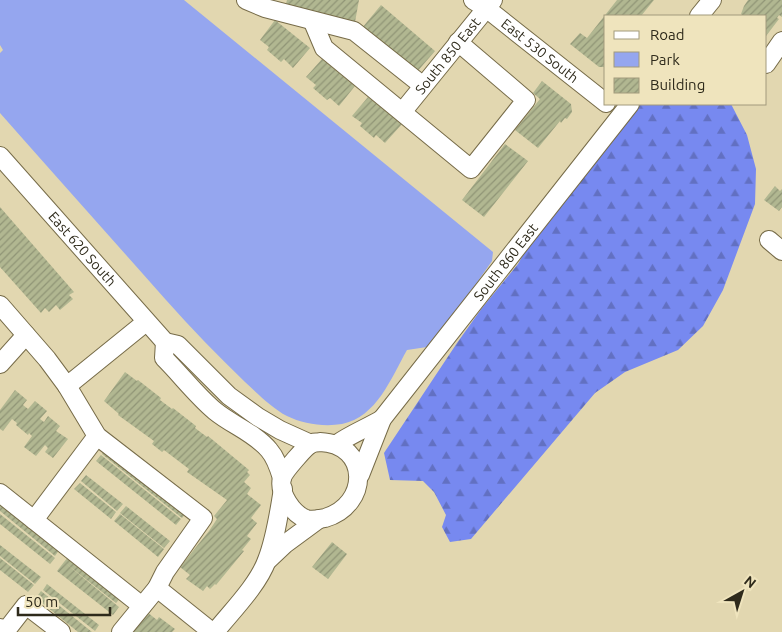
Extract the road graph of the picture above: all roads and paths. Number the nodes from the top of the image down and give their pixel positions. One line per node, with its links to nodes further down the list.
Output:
1 (246, 0): 3 (street)
2 (484, 3): 5 (street, South 850 East); 8 (street, East 530 South)
3 (313, 22): 7 (street); 11 (street)
4 (782, 40): 6 (street)
5 (458, 42): 7 (street, South 850 East); 11 (street)
6 (767, 62)
7 (422, 86): 11 (street, South 850 East)
8 (604, 102)
9 (610, 105): 10 (street, East 530 South)
10 (625, 109): 19 (street, South 860 East)
11 (402, 111)
12 (0, 156): 14 (street, East 620 South)
13 (0, 305): 15 (street)
14 (146, 322): 16 (street, East 620 South); 18 (street)
15 (26, 335): 17 (street); 18 (street)
16 (165, 342): 21 (street, East 620 South); 24 (street)
17 (0, 364)
18 (68, 386): 20 (street)
19 (382, 419): 22 (street, South 860 East); 23 (street, South 860 East)
20 (97, 436): 27 (street); 29 (street)
21 (311, 444): 22 (street); 24 (street)
22 (337, 444): 23 (street)
23 (360, 476): 26 (street)
24 (282, 483): 26 (street); 28 (street)
25 (0, 493): 27 (street)
26 (319, 519): 28 (street)
27 (34, 520): 30 (street)
28 (267, 561): 34 (street)
29 (157, 588): 30 (street); 34 (street)
30 (142, 606): 33 (street)
31 (0, 628): 32 (street)
32 (61, 632)
33 (121, 632)
34 (214, 632)

